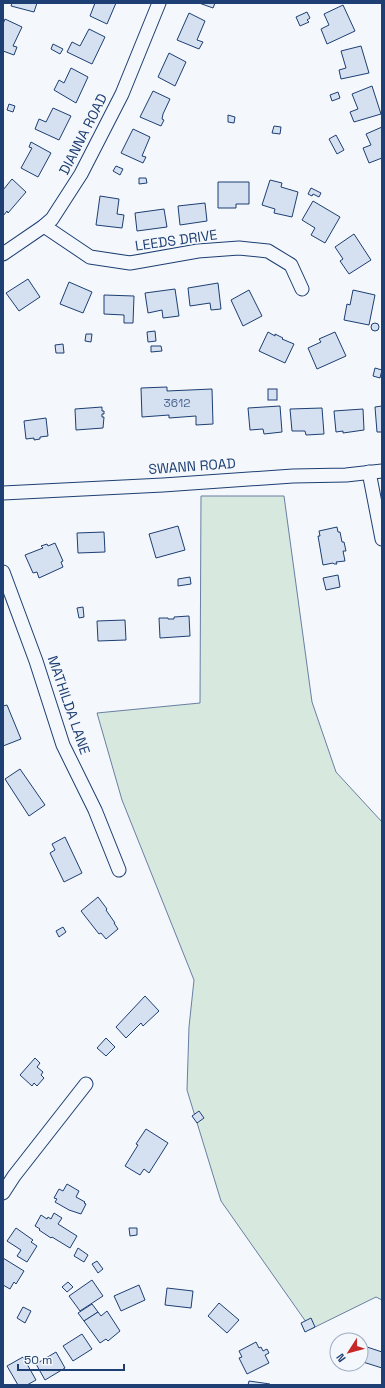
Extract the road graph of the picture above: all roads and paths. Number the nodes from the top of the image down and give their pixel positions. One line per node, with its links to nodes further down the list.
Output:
1 (159, 3): 2 (street, DIANNA ROAD)
2 (44, 226): 3 (street, DIANNA ROAD); 4 (street, LEEDS DRIVE)
3 (3, 254)
4 (302, 289)
5 (376, 472): 6 (street, SWANN ROAD); 7 (street)
6 (3, 493)
7 (382, 539)
8 (3, 572): 9 (street, MATHILDA LANE)
9 (119, 870)
10 (86, 1084): 11 (street)
11 (3, 1193)

